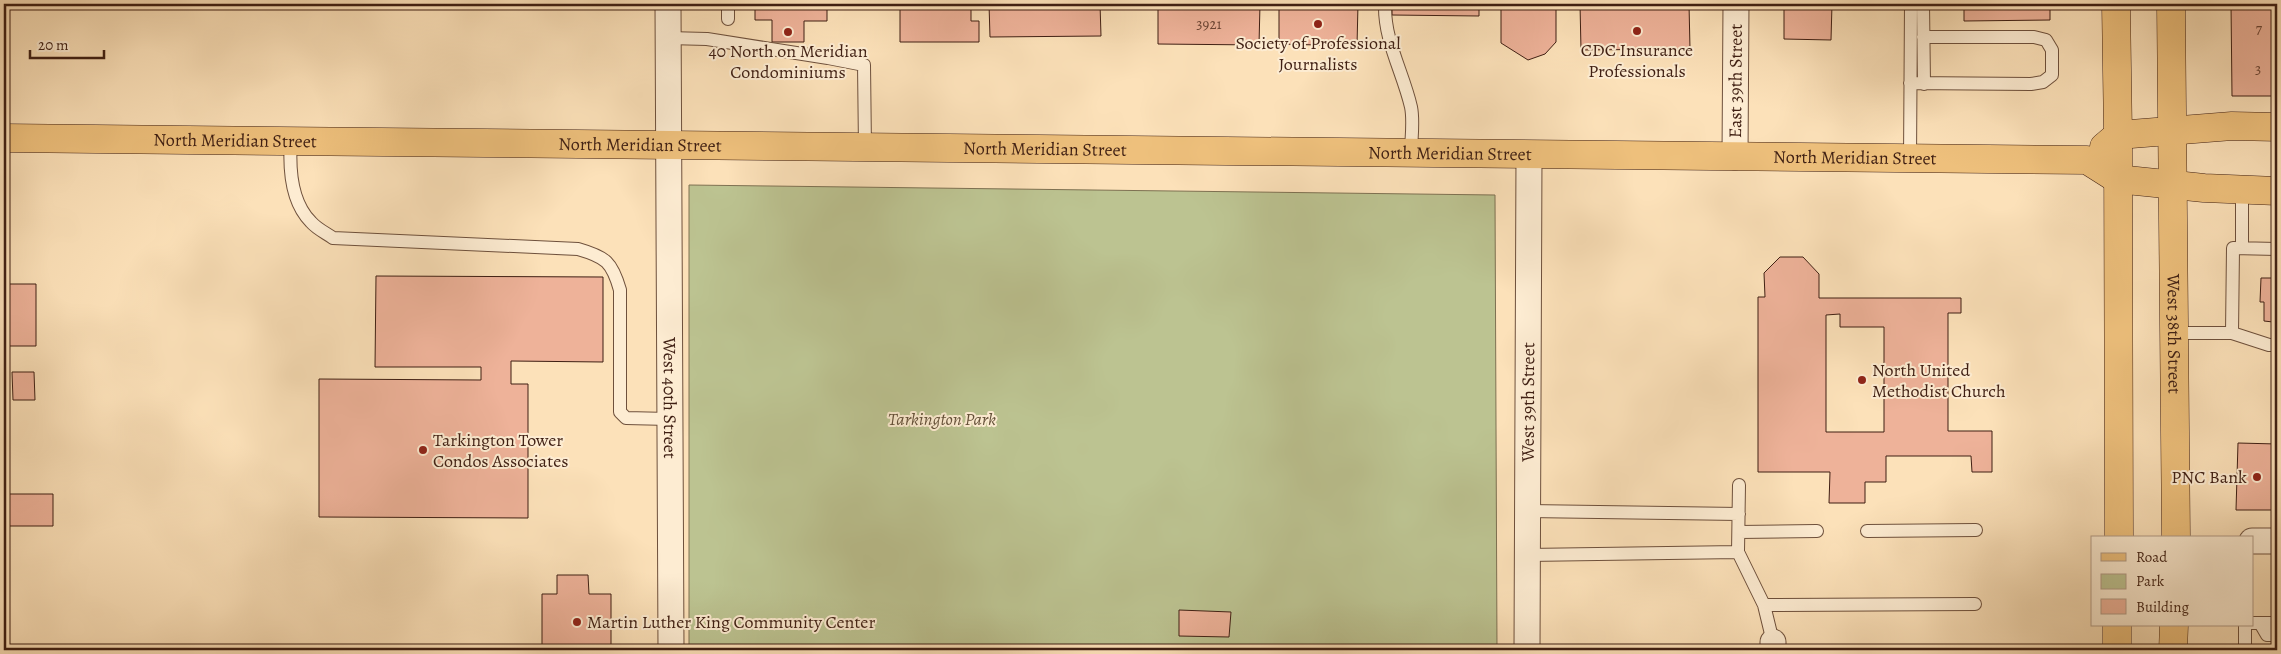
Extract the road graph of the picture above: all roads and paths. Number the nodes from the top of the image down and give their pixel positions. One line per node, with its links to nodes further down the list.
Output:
1 (668, 4): 11 (street, West 40th Street)
2 (728, 4): 9 (lane)
3 (1385, 4): 21 (lane)
4 (1736, 4): 23 (street, East 39th Street)
5 (1911, 4): 12 (lane)
6 (1923, 4): 10 (lane)
7 (2116, 4): 16 (main road)
8 (2171, 4): 15 (main road, West 38th Street)
9 (728, 19)
10 (1924, 37): 13 (lane); 13 (lane)
11 (668, 38): 19 (street, West 40th Street); 20 (lane)
12 (1910, 83): 13 (lane); 24 (lane)
13 (1924, 84)
14 (2277, 127): 15 (main road)
15 (2172, 131): 16 (main road); 27 (main road, West 38th Street)
16 (2118, 135): 25 (main road); 26 (main road)
17 (4, 138): 18 (main road, North Meridian Street)
18 (290, 141): 19 (main road, North Meridian Street); 35 (lane)
19 (668, 145): 20 (main road, North Meridian Street); 35 (street, West 40th Street)
20 (865, 148): 21 (main road, North Meridian Street)
21 (1411, 154): 22 (main road, North Meridian Street)
22 (1529, 155): 23 (main road, North Meridian Street); 37 (street, West 39th Street)
23 (1735, 157): 24 (main road, North Meridian Street)
24 (1910, 159): 25 (main road, North Meridian Street)
25 (2087, 160): 26 (main road)
26 (2118, 179): 27 (main road); 43 (main road)
27 (2173, 185): 28 (main road); 32 (main road, West 38th Street)
28 (2242, 190): 29 (main road); 30 (lane)
29 (2277, 191)
30 (2242, 248): 31 (lane); 33 (lane)
31 (2277, 249)
32 (2174, 333): 33 (lane); 44 (main road, West 38th Street)
33 (2232, 333): 34 (lane)
34 (2277, 345)
35 (669, 419): 58 (street, West 40th Street)
36 (1739, 485): 38 (lane)
37 (1528, 511): 38 (lane); 48 (street, West 39th Street)
38 (1739, 514): 41 (lane)
39 (1976, 530): 40 (lane)
40 (1867, 531)
41 (1738, 532): 42 (lane); 47 (lane)
42 (1817, 532)
43 (2119, 536)
44 (2176, 536)
45 (2254, 541): 46 (street)
46 (2277, 541)
47 (1738, 552): 48 (lane); 50 (lane)
48 (1527, 555): 59 (street, West 39th Street)
49 (1976, 604): 50 (lane)
50 (1764, 605): 57 (lane)
51 (2256, 623): 52 (lane); 56 (lane)
52 (2277, 623)
53 (2118, 626): 60 (main road)
54 (2174, 626): 61 (main road)
55 (2245, 626): 62 (lane)
56 (2277, 635)
57 (1772, 646)
58 (670, 650)
59 (1527, 650)
60 (2117, 650)
61 (2173, 650)
62 (2245, 650)

